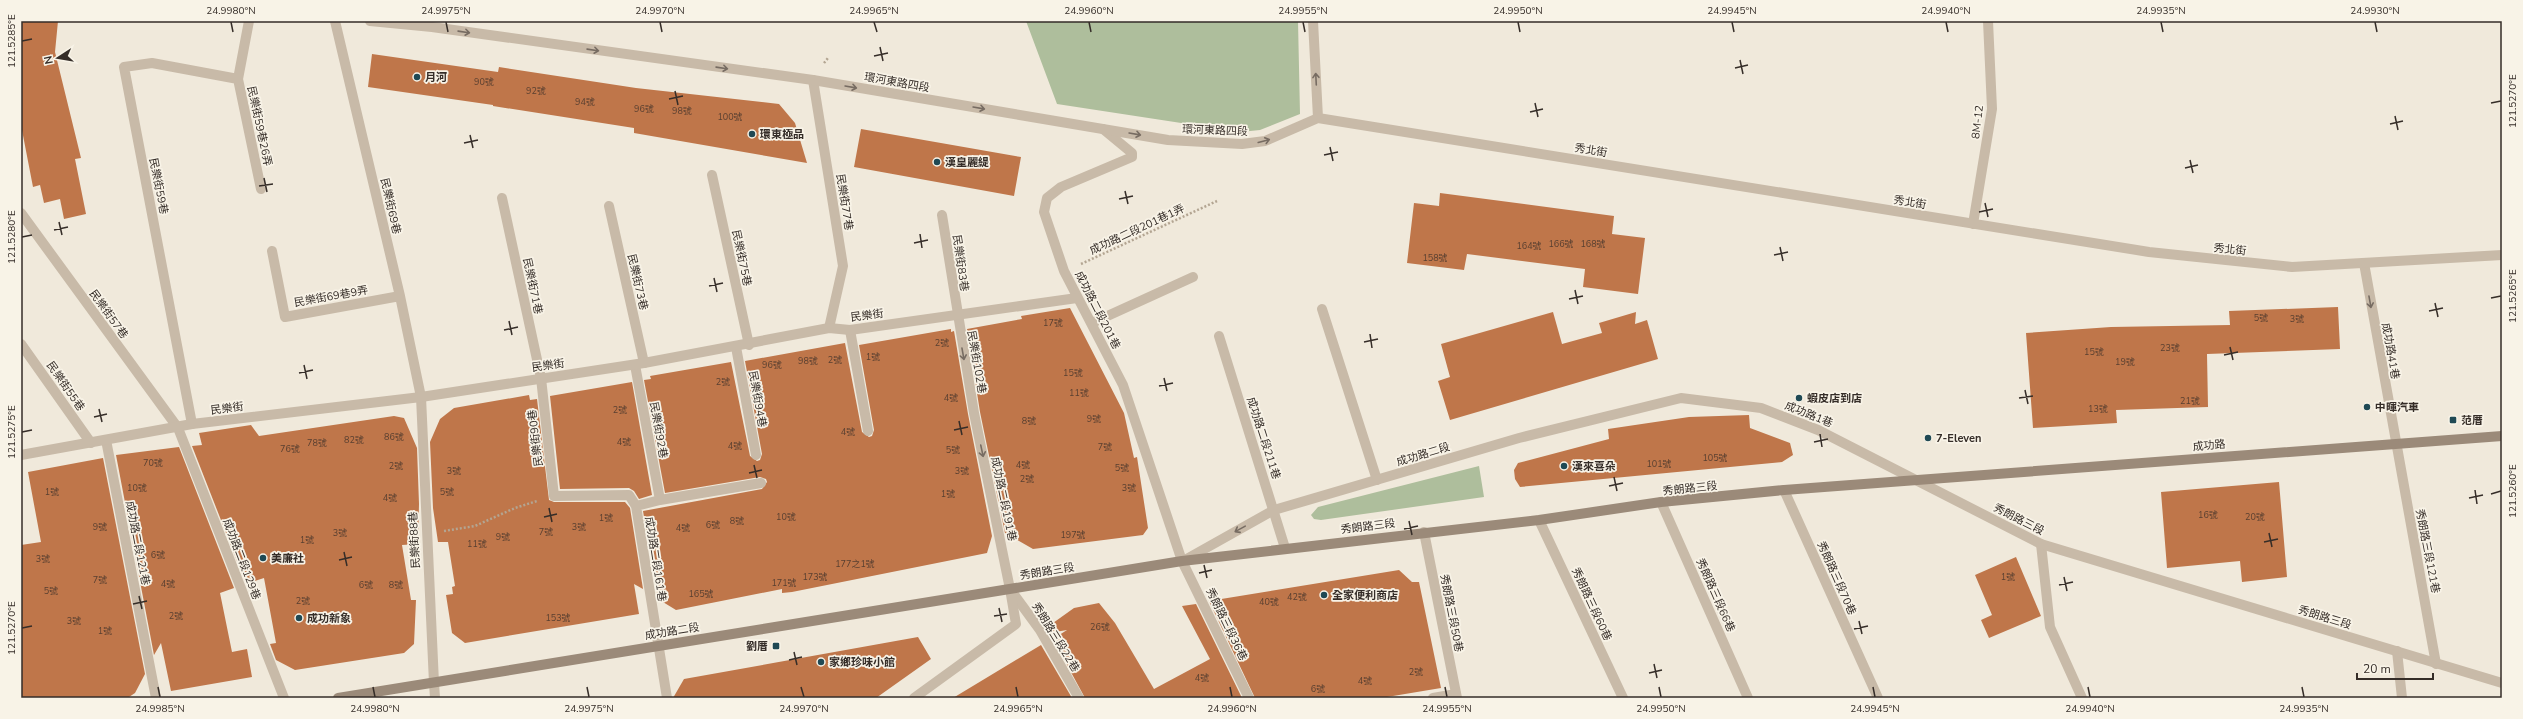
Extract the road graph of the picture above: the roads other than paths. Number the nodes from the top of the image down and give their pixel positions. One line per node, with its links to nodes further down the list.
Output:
1 (249, 21): 6 (street, 民樂街59巷26弄)
2 (335, 21): 21 (street, 民樂街69巷)
3 (370, 21): 7 (street, 環河東路四段, one-way to 7)
4 (1313, 21): 8 (street, one-way to 4)
5 (1988, 21): 16 (street, 8M-12)
6 (238, 80): 11 (street, 民樂街59巷26弄); 37 (street, 民樂街59巷)
7 (813, 80): 9 (street, 環河東路四段, one-way to 9); 26 (street, 民樂街77巷)
8 (1318, 118): 9 (street, 環河東路四段, one-way to 8); 16 (street, 秀北街)
9 (1102, 129): 22 (street, 成功路二段201巷)
10 (712, 175): 30 (street, 民樂街75巷)
11 (261, 189)
12 (502, 198): 33 (street, 民樂街71巷)
13 (609, 206): 32 (street, 民樂街73巷)
14 (21, 213): 38 (street, 民樂街57巷)
15 (942, 215): 24 (street, 民樂街83巷)
16 (1973, 224): 19 (street, 秀北街)
17 (272, 251): 21 (street, 民樂街69巷9弄)
18 (2502, 255): 19 (street, 秀北街)
19 (2364, 263): 42 (street, 成功路41巷, one-way to 42)
20 (1193, 277): 25 (street)
21 (400, 296): 34 (street, 民樂街69巷)
22 (1077, 298): 24 (street, 民樂街); 25 (street, 成功路二段201巷)
23 (1322, 309): 46 (street)
24 (957, 316): 27 (street, 民樂街); 36 (street, 民樂街102巷, one-way to 36)
25 (1092, 323): 58 (street, 成功路二段201巷)
26 (829, 328): 27 (street, 民樂街); 30 (street, 民樂街)
27 (850, 330): 39 (street)
28 (1219, 336): 53 (street, 成功路二段211巷)
29 (21, 344): 43 (street, 民樂街55巷)
30 (749, 345): 31 (street, 民樂街)
31 (736, 347): 32 (street, 民樂街); 45 (street, 民樂街94巷)
32 (639, 364): 33 (street, 民樂街); 50 (street, 民樂街92巷)
33 (541, 378): 34 (street, 民樂街); 52 (street, 民樂街90巷)
34 (421, 397): 37 (street, 民樂街); 63 (street, 民樂街88巷)
35 (1682, 398): 46 (street, 成功路二段); 47 (street, 成功路1巷)
36 (974, 413): 59 (street, 成功路二段191巷, one-way to 59)
37 (192, 424): 38 (street, 民樂街)
38 (178, 428): 41 (street, 民樂街); 68 (street, 成功路二段129巷)
39 (868, 431)
40 (2502, 436): 42 (street, 成功路)
41 (106, 440): 43 (street, 民樂街); 67 (street, 成功路二段121巷)
42 (2395, 442): 47 (street, 成功路); 62 (street, 秀朗路三段121巷)
43 (91, 443): 44 (street, 民樂街)
44 (21, 455)
45 (756, 455)
46 (1377, 480): 53 (street, 成功路二段)
47 (1918, 480): 49 (street, 秀朗路三段); 56 (street, 秀朗路三段)
48 (761, 483): 50 (street, 成功路二段161巷)
49 (1784, 490): 51 (street, 秀朗路三段); 77 (street, 秀朗路三段70巷)
50 (660, 500): 52 (street, 成功路二段161巷)
51 (1661, 502): 54 (street, 秀朗路三段); 76 (street, 秀朗路三段66巷)
52 (636, 506): 60 (street, 成功路二段161巷)
53 (1274, 510): 57 (street, 成功路二段211巷); 58 (street, 成功路二段, one-way to 58)
54 (1539, 520): 55 (street, 秀朗路三段); 75 (street, 秀朗路三段60巷)
55 (1424, 532): 57 (street, 秀朗路三段); 66 (street, 秀朗路三段50巷)
56 (2042, 544): 61 (street, 秀朗路三段); 78 (street)
57 (1285, 548): 58 (street, 秀朗路三段)
58 (1182, 562): 59 (street, 秀朗路三段); 73 (street, 秀朗路三段36巷)
59 (1010, 589): 60 (street, 成功路二段); 65 (street, 秀朗路三段); 72 (street, 秀朗路三段22巷)
60 (658, 646): 63 (street, 成功路二段); 71 (street, 成功路二段161巷)
61 (2397, 651): 62 (street, 秀朗路三段); 79 (street)
62 (2436, 664): 64 (street, 秀朗路三段)
63 (434, 683): 69 (street, 成功路二段); 70 (street, 民樂街88巷)
64 (2502, 683)
65 (919, 696)
66 (1456, 696): 74 (street)
67 (156, 698)
68 (284, 698)
69 (338, 698)
70 (435, 698)
71 (667, 698)
72 (1079, 698)
73 (1249, 698)
74 (1433, 698)
75 (1623, 698)
76 (1748, 698)
77 (1878, 698)
78 (2082, 698)
79 (2402, 698)

